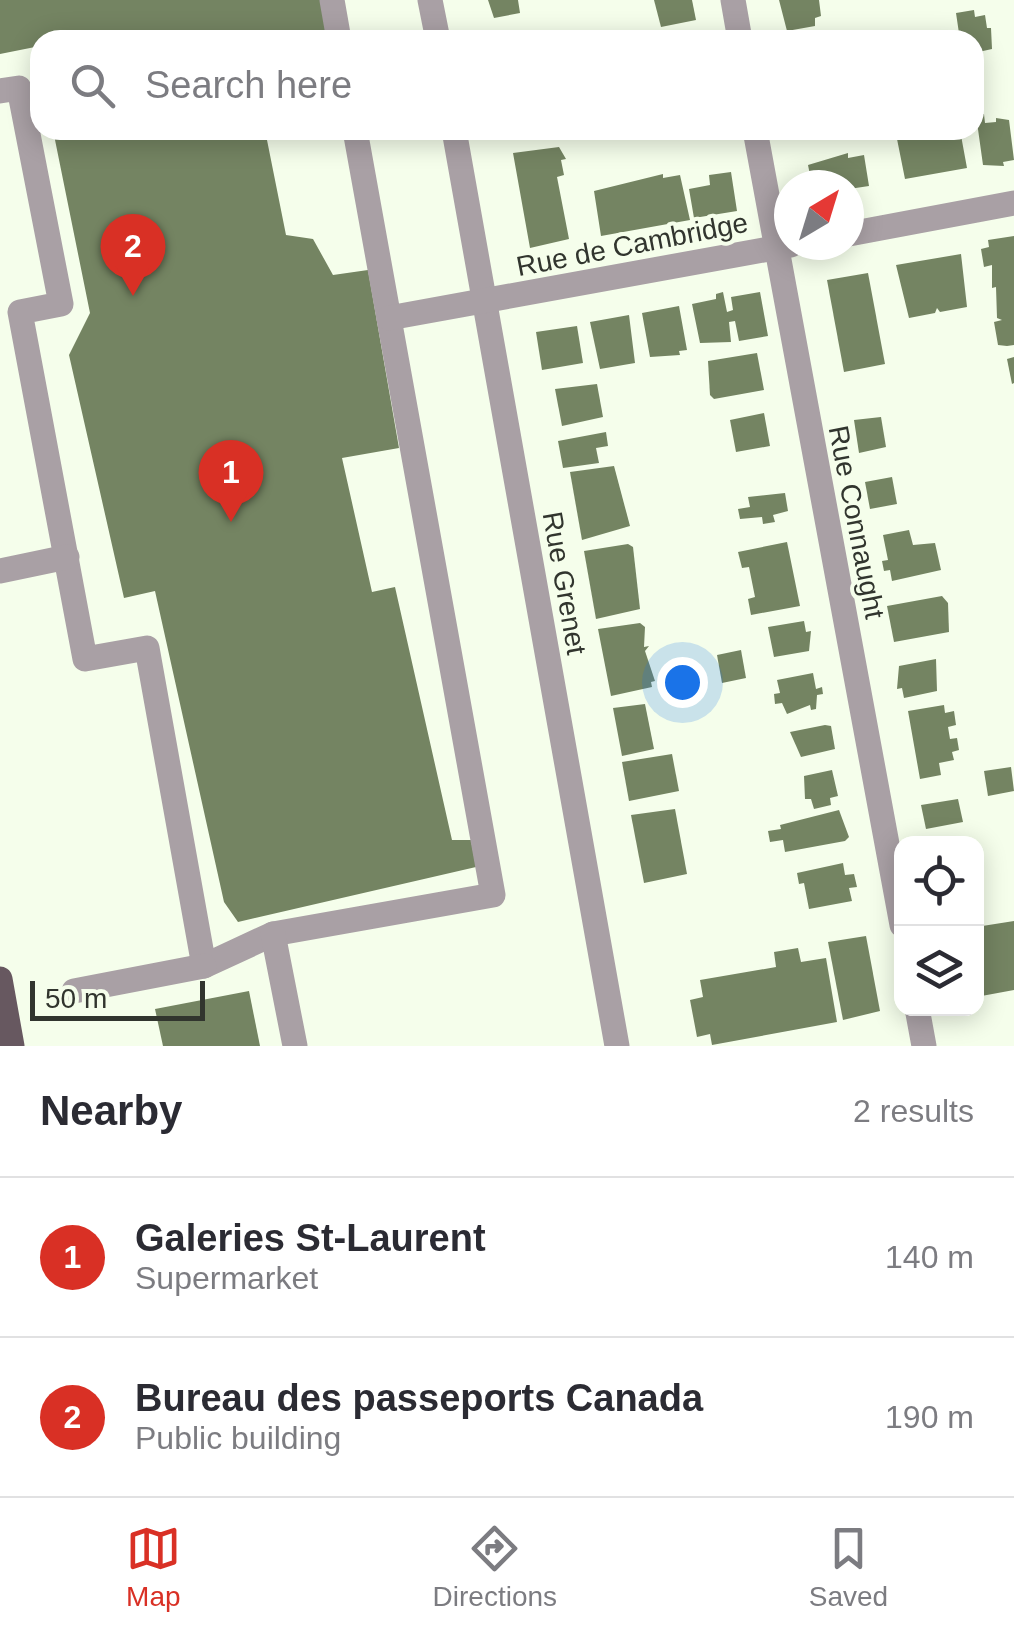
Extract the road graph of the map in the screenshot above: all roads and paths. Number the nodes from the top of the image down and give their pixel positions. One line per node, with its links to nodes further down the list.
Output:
1 (332, 0): 4 (street)
2 (430, 0): 5 (street)
3 (733, 0): 6 (street)
4 (337, 30)
5 (436, 30)
6 (738, 30)
7 (0, 91): 18 (street)
8 (358, 140): 17 (street)
9 (456, 140): 16 (street, Rue Grenet)
10 (757, 140): 12 (street, Rue Connaught)
11 (1014, 203): 13 (street)
12 (774, 209)
13 (864, 231)
14 (774, 248): 16 (street, Rue de Cambridge)
15 (785, 260): 20 (street, Rue Connaught)
16 (484, 302): 17 (street, Rue de Cambridge); 28 (street, Rue Grenet)
17 (389, 318): 21 (street)
18 (67, 557): 19 (street); 22 (street)
19 (0, 571)
20 (894, 879)
21 (272, 934): 22 (street); 27 (street)
22 (204, 966): 24 (street)
23 (0, 979): 26 (main road)
24 (74, 990)
25 (918, 1016): 29 (street)
26 (12, 1046)
27 (295, 1046)
28 (616, 1046)
29 (924, 1046)

